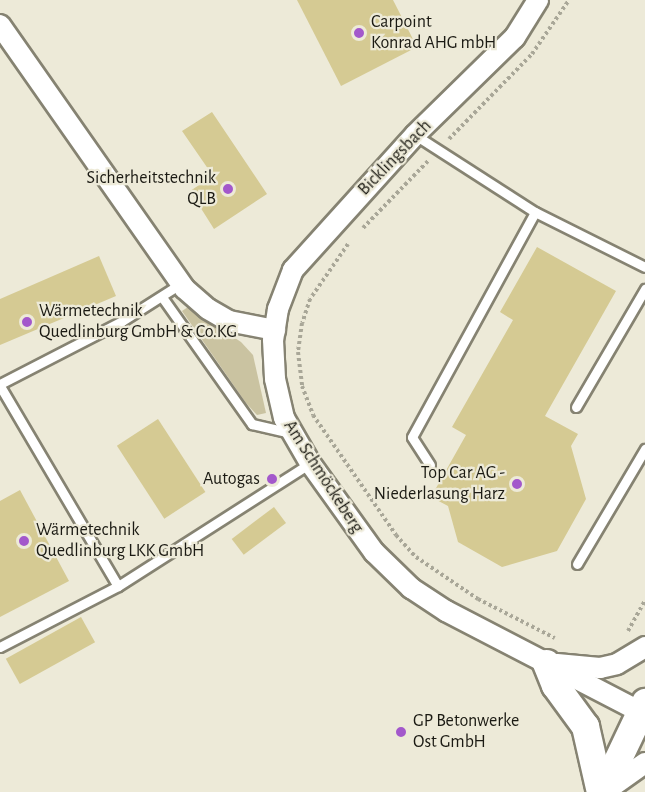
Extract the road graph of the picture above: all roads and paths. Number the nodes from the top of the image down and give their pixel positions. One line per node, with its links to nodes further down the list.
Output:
1 (538, 0): 4 (street, Bicklingsbach)
2 (569, 0): 5 (path)
3 (0, 25): 8 (street)
4 (415, 135): 5 (lane); 11 (street, Bicklingsbach)
5 (436, 151): 6 (lane); 22 (path)
6 (535, 212): 7 (lane); 17 (lane)
7 (645, 267)
8 (180, 284): 10 (lane); 11 (street)
9 (645, 289): 13 (lane)
10 (162, 297): 12 (lane); 14 (lane)
11 (274, 330): 14 (street, Am Schmöckeberg)
12 (0, 385): 19 (lane)
13 (576, 407)
14 (291, 433): 16 (street, Am Schmöckeberg)
15 (645, 449): 18 (lane)
16 (310, 463): 19 (lane); 25 (street, Am Schmöckeberg)
17 (430, 465)
18 (576, 564)
19 (118, 586): 23 (lane)
20 (645, 600): 21 (path)
21 (624, 637)
22 (562, 642)
23 (0, 647)
24 (645, 647): 25 (street)
25 (546, 663): 26 (street, Am Schmöckeberg); 28 (main road)
26 (644, 709): 28 (main road)
27 (645, 763): 28 (street)
28 (602, 792)

